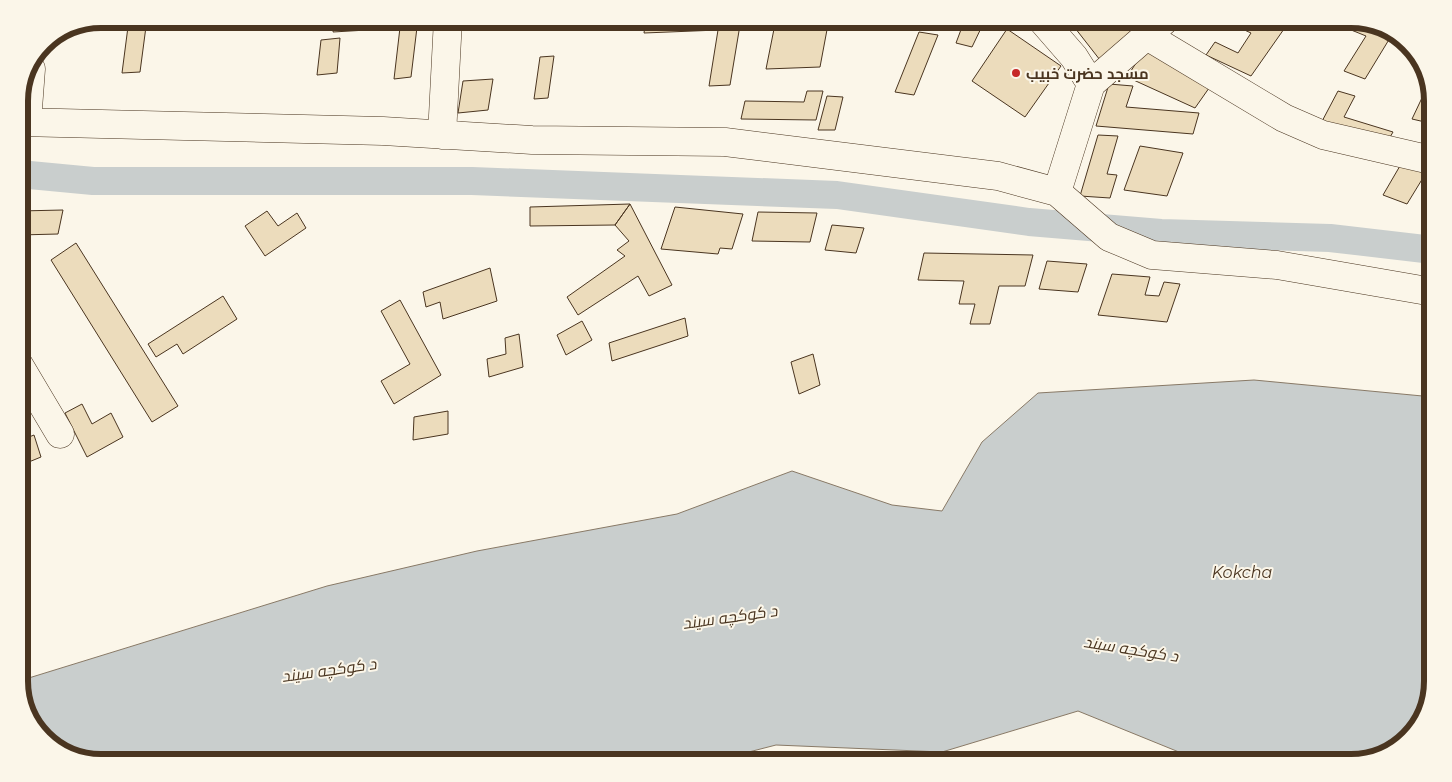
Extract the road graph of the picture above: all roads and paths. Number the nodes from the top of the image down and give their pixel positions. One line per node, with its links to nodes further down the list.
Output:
1 (448, 27): 6 (street)
2 (1047, 27): 4 (street)
3 (1156, 27): 4 (street); 7 (street)
4 (1091, 84): 8 (street)
5 (28, 122): 6 (street)
6 (442, 135): 8 (street)
7 (1424, 158)
8 (1057, 192): 9 (street)
9 (1424, 290)
10 (28, 380): 11 (street)
11 (60, 434)

